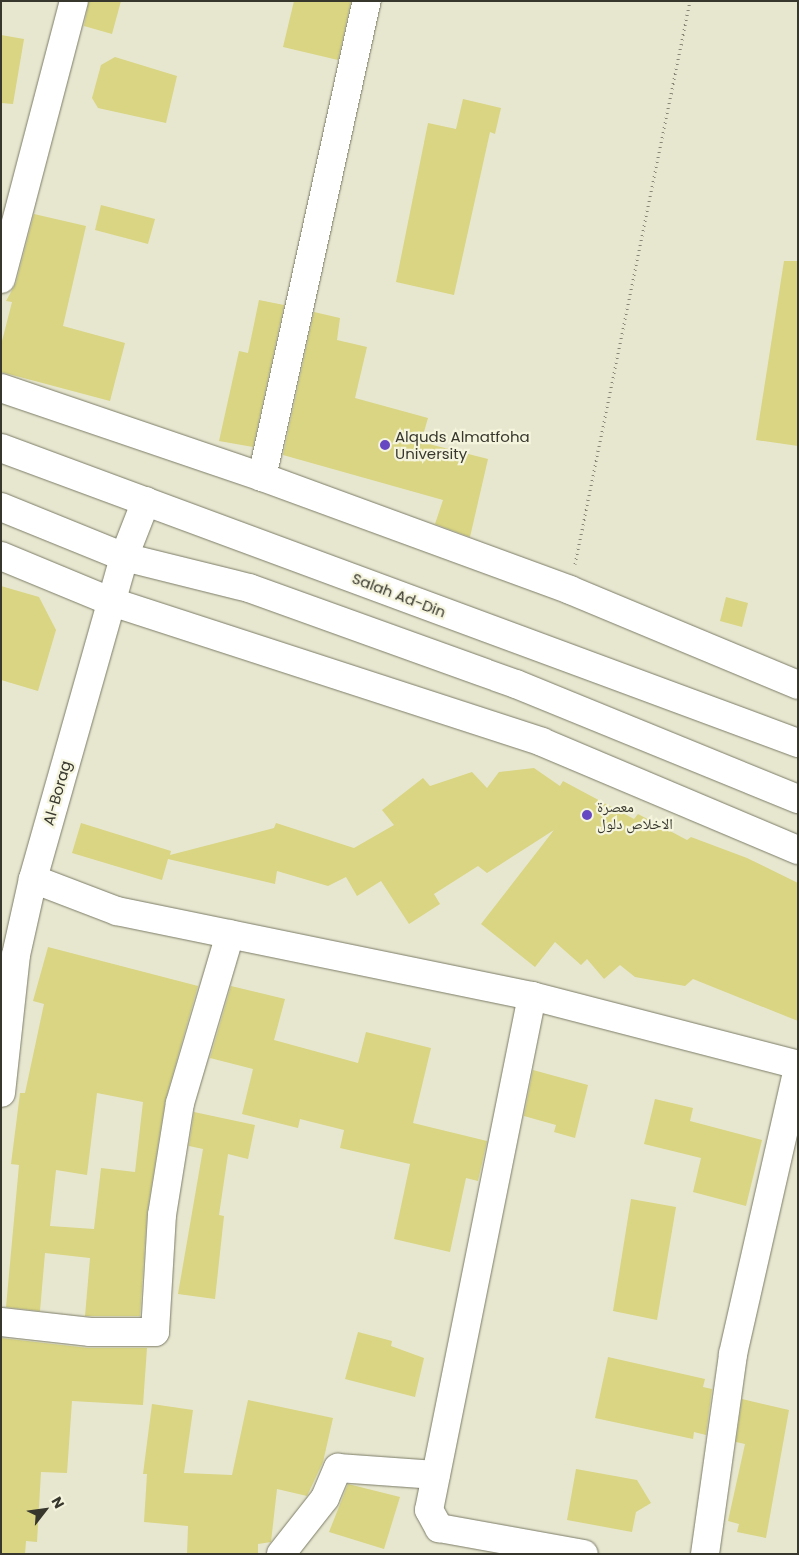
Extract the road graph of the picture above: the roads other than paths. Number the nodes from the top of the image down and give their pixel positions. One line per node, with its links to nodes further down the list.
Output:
1 (74, 1): 3 (main road)
2 (367, 1): 6 (main road)
3 (1, 279)
4 (1, 388): 6 (main road)
5 (1, 448): 7 (main road, Salah Ad-Din)
6 (262, 477): 12 (main road)
7 (146, 501): 10 (main road, Al-Borag); 13 (main road, Salah Ad-Din)
8 (1, 507): 10 (main road)
9 (1, 556): 11 (main road)
10 (124, 557): 11 (main road, Al-Borag); 14 (main road)
11 (112, 602): 15 (main road); 16 (main road, Al-Borag)
12 (798, 685)
13 (798, 742)
14 (798, 799)
15 (798, 850)
16 (32, 879): 17 (main road); 18 (main road, Al-Borag)
17 (230, 934): 19 (main road); 22 (main road)
18 (9, 953): 21 (main road, Al-Borag)
19 (532, 996): 20 (main road); 23 (main road)
20 (798, 1066): 26 (main road)
21 (1, 1094)
22 (1, 1322)
23 (436, 1475): 24 (main road); 25 (main road)
24 (281, 1554)
25 (584, 1554)
26 (705, 1554)

